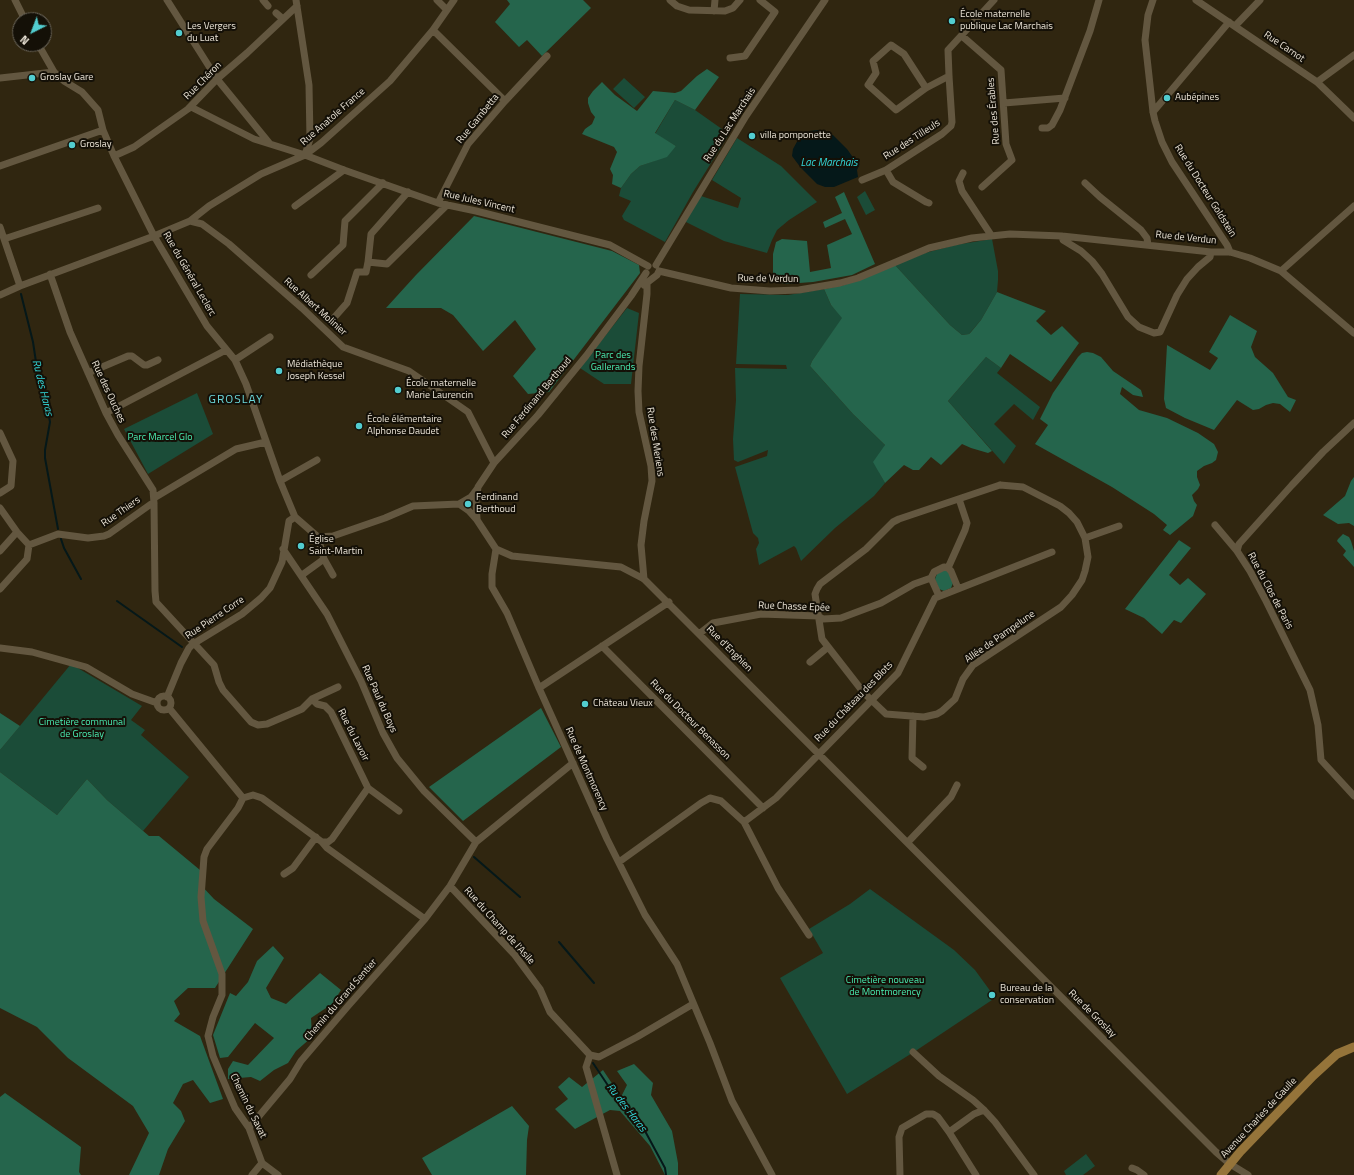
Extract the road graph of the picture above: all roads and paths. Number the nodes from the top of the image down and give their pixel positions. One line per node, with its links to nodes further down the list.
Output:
1 (15, 0): 18 (street)
2 (167, 0): 31 (street)
3 (436, 0): 16 (street)
4 (454, 0): 16 (street, Rue Anatole France)
5 (670, 0): 17 (street)
6 (715, 0): 17 (street)
7 (740, 0): 17 (street)
8 (760, 0): 27 (street)
9 (825, 0): 71 (street, Rue du Lac Marchais)
10 (994, 0): 23 (street, Rue des Tilleuls)
11 (1099, 0): 34 (street)
12 (1153, 0): 38 (street, Rue du Docteur Goldstein)
13 (1196, 0): 21 (street, Rue Carnot)
14 (1260, 0): 21 (street)
15 (296, 3): 20 (street, Rue Chéron); 43 (street)
16 (447, 10): 22 (street, Rue Anatole France)
17 (714, 10)
18 (21, 12)
19 (276, 13): 20 (street)
20 (283, 19): 31 (street, Rue Chéron)
21 (1232, 24): 32 (street, Rue Carnot); 38 (street)
22 (433, 30): 35 (street); 43 (street, Rue Anatole France)
23 (962, 36): 29 (street, Rue des Tilleuls); 36 (street, Rue des Érables)
24 (43, 52): 28 (street, Rue du Général Leclerc)
25 (1354, 55): 32 (street)
26 (547, 56): 35 (street, Rue Gambetta)
27 (730, 58)
28 (54, 72): 30 (street); 41 (street, Rue du Général Leclerc)
29 (949, 76): 33 (street); 47 (street, Rue des Tilleuls)
30 (0, 78)
31 (217, 79): 37 (street, Rue Chéron); 42 (street)
32 (1317, 82): 39 (street, Rue Carnot)
33 (926, 88): 33 (street)
34 (1065, 98): 36 (street); 40 (street)
35 (505, 101): 54 (street, Rue Gambetta)
36 (1004, 103): 52 (street, Rue des Érables)
37 (191, 107): 42 (street, Rue Jules Vincent); 44 (street, Rue Chéron)
38 (1153, 112): 68 (street, Rue du Docteur Goldstein)
39 (1354, 118)
40 (1042, 128)
41 (103, 130): 44 (street, Rue du Général Leclerc); 45 (street)
42 (270, 144): 43 (street, Rue Jules Vincent)
43 (305, 155): 46 (street, Rue Jules Vincent); 60 (street, Rue Anatole France)
44 (114, 156): 63 (street, Rue du Général Leclerc)
45 (0, 166)
46 (344, 170): 50 (street, Rue Jules Vincent); 57 (street)
47 (886, 170): 49 (street, Rue des Tilleuls); 55 (street)
48 (963, 173): 62 (street)
49 (862, 180)
50 (383, 183): 53 (street, Rue Jules Vincent); 74 (street)
51 (1085, 183): 66 (street)
52 (982, 187)
53 (408, 192): 54 (street, Rue Jules Vincent); 69 (street)
54 (438, 203): 56 (street, Rue Jules Vincent)
55 (929, 203)
56 (447, 205): 69 (street); 70 (street, Rue Jules Vincent)
57 (295, 206)
58 (1354, 206): 72 (street)
59 (98, 208): 65 (street)
60 (190, 221): 63 (street, Rue Anatole France); 91 (street, Rue Albert Molinier)
61 (0, 227): 65 (street)
62 (991, 235): 64 (street, Rue de Verdun); 71 (street, Rue de Verdun)
63 (154, 236): 73 (street, Rue Anatole France); 82 (street, Rue du Général Leclerc)
64 (1062, 236): 66 (street, Rue de Verdun); 67 (street)
65 (4, 239): 76 (street)
66 (1148, 245): 67 (street, Rue de Verdun)
67 (1211, 252): 68 (street, Rue de Verdun)
68 (1230, 252): 72 (street, Rue de Verdun)
69 (368, 262): 79 (street)
70 (647, 269): 71 (street); 71 (street, Rue Jules Vincent); 78 (street, Rue Ferdinand Berthoud)
71 (657, 271): 75 (street, Rue Ferdinand Berthoud)
72 (1281, 271): 80 (street, Rue de Verdun)
73 (50, 274): 76 (street, Rue Anatole France); 85 (street, Rue des Ouches)
74 (311, 275)
75 (647, 284): 78 (street, Rue Ferdinand Berthoud); 117 (street, Rue des Meriens)
76 (20, 286): 77 (street, Rue Anatole France)
77 (0, 295)
78 (632, 296): 91 (street, Rue Ferdinand Berthoud)
79 (332, 320)
80 (1354, 333)
81 (270, 337): 84 (street)
82 (226, 350): 84 (street, Rue du Général Leclerc); 86 (street)
83 (158, 360): 85 (street)
84 (234, 360): 89 (street, Rue du Général Leclerc)
85 (88, 373): 86 (street, Rue des Ouches)
86 (106, 413): 96 (street, Rue des Ouches)
87 (1354, 423): 110 (street, Rue du Clos de Paris)
88 (0, 433): 94 (street)
89 (266, 442): 92 (street, Rue du Général Leclerc); 96 (street, Rue Thiers)
90 (317, 460): 92 (street)
91 (494, 463): 93 (street, Rue Ferdinand Berthoud)
92 (280, 481): 99 (street, Rue du Général Leclerc)
93 (478, 487): 97 (street); 100 (street, Rue Ferdinand Berthoud)
94 (0, 493)
95 (959, 498): 105 (street, Allée de Pampelune); 113 (street); 122 (street, Allée de Pampelune)
96 (154, 500): 106 (street, Rue Thiers); 124 (street, Rue des Ouches)
97 (459, 504): 100 (street); 104 (street)
98 (0, 508): 103 (street)
99 (295, 517): 104 (street, Rue du Général Leclerc); 107 (street, Rue Pierre Corre)
100 (477, 520): 108 (street)
101 (1215, 525): 110 (street)
102 (1118, 526): 105 (street)
103 (17, 532): 106 (street); 109 (street)
104 (318, 537): 112 (street)
105 (1085, 538): 136 (street, Allée de Pampelune)
106 (28, 545): 119 (street)
107 (283, 549): 114 (street, Rue Paul du Boys); 124 (street, Rue Pierre Corre)
108 (496, 549): 117 (street, Rue d'Enghien); 130 (street, Rue de Montmorency)
109 (0, 551)
110 (1237, 551): 142 (street, Rue du Clos de Paris)
111 (1052, 552): 118 (street)
112 (324, 559): 114 (street); 115 (street)
113 (948, 568): 116 (street, Rue Chasse Epée); 118 (street)
114 (302, 575): 148 (street, Rue Paul du Boys)
115 (333, 575)
116 (931, 578): 120 (street); 122 (street, Rue Chasse Epée)
117 (644, 579): 121 (street, Rue d'Enghien)
118 (958, 588): 120 (street)
119 (0, 589)
120 (938, 596): 133 (street, Rue du Château des Blots)
121 (668, 602): 123 (street, Rue d'Enghien); 125 (street)
122 (818, 616): 123 (street, Rue Chasse Epée); 126 (street, Allée de Pampelune)
123 (699, 634): 137 (street, Rue d'Enghien)
124 (193, 644): 131 (street, Rue Pierre Corre); 132 (street)
125 (602, 646): 130 (street); 144 (street, Rue du Docteur Benasson)
126 (828, 647): 128 (street); 133 (street, Allée de Pampelune)
127 (0, 648): 134 (street)
128 (810, 662)
129 (338, 687): 132 (street)
130 (539, 688): 138 (street, Rue de Montmorency)
131 (167, 697): 134 (street); 135 (street)
132 (312, 700): 141 (street, Rue du Lavoir)
133 (871, 700): 136 (street, Allée de Pampelune); 137 (street, Rue du Château des Blots)
134 (157, 703): 135 (street)
135 (169, 708): 143 (street)
136 (913, 716): 139 (street)
137 (819, 753): 144 (street, Rue du Château des Blots); 149 (street, Rue d'Enghien)
138 (573, 763): 148 (street); 150 (street, Rue de Montmorency)
139 (923, 767)
140 (957, 785): 149 (street)
141 (368, 788): 145 (street); 147 (street)
142 (1354, 796)
143 (243, 798): 147 (street); 162 (street, Chemin du Savat)
144 (763, 808): 146 (street, Rue du Château des Blots)
145 (399, 811)
146 (744, 822): 150 (street); 154 (street)
147 (319, 840): 151 (street); 153 (street)
148 (476, 842): 152 (street, Chemin du Grand Sentier)
149 (908, 842): 165 (street, Rue de Groslay)
150 (619, 862): 155 (street, Rue de Montmorency)
151 (284, 874)
152 (450, 886): 153 (street, Chemin du Grand Sentier); 159 (street, Rue du Champ de l'Asile)
153 (425, 919): 162 (street, Chemin du Grand Sentier)
154 (809, 935)
155 (693, 1004): 159 (street); 170 (street, Rue de Montmorency)
156 (1354, 1041): 160 (main road, Avenue Charles de Gaulle)
157 (1354, 1047): 160 (main road, Avenue Charles de Gaulle)
158 (913, 1052): 161 (street)
159 (590, 1055): 169 (street)
160 (1313, 1076): 165 (main road, Avenue Charles de Gaulle)
161 (984, 1110): 163 (street); 173 (street)
162 (249, 1128): 164 (street, Chemin du Savat)
163 (949, 1132): 171 (street); 172 (street)
164 (262, 1163): 167 (street); 168 (street)
165 (1230, 1164): 175 (main road, Avenue Charles de Gaulle); 176 (street, Rue de Groslay)
166 (1132, 1168): 174 (street)
167 (252, 1175)
168 (278, 1175)
169 (616, 1175)
170 (772, 1175)
171 (900, 1175)
172 (976, 1175)
173 (1034, 1175)
174 (1144, 1175)
175 (1221, 1175)
176 (1248, 1175)

